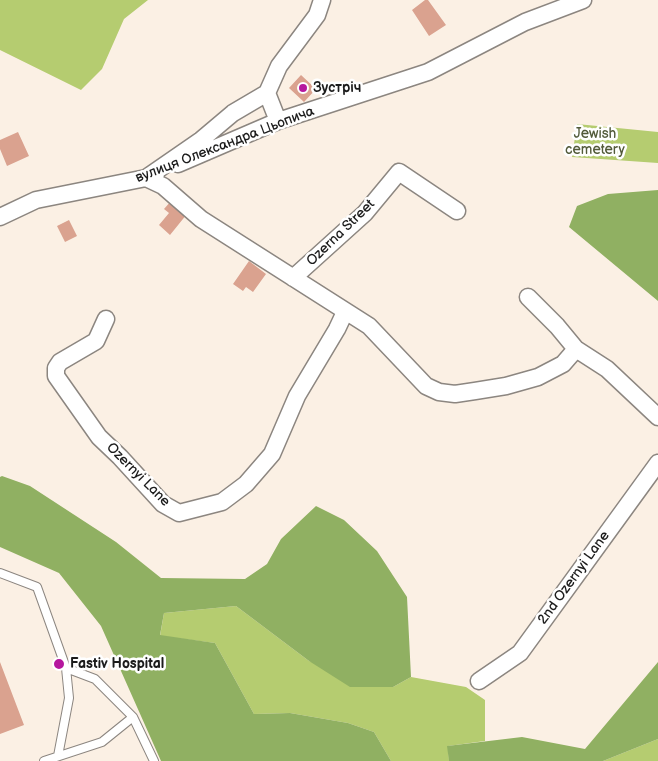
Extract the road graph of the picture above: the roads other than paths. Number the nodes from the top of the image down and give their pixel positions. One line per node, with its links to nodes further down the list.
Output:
1 (322, 0): 3 (street)
2 (583, 0): 4 (street, вулиця Олександра Цьопича)
3 (267, 93): 4 (street); 5 (street)
4 (278, 122): 5 (street, вулиця Олександра Цьопича)
5 (146, 178): 7 (street, вулиця Олександра Цьопича); 8 (street, Ozerna Street)
6 (457, 211): 8 (street, Ozerna Street)
7 (0, 217)
8 (293, 278): 10 (street, Ozerna Street)
9 (528, 297): 12 (street)
10 (345, 312): 11 (street, Ozernyi Lane); 12 (street, Ozerna Street)
11 (106, 319)
12 (576, 348): 13 (street)
13 (658, 417)
14 (658, 463): 17 (street, 2nd Ozernyi Lane)
15 (0, 573): 16 (lane)
16 (66, 668): 18 (lane); 19 (lane)
17 (479, 681)
18 (133, 717): 19 (lane); 21 (lane)
19 (58, 756): 20 (lane)
20 (44, 761)
21 (154, 761)

